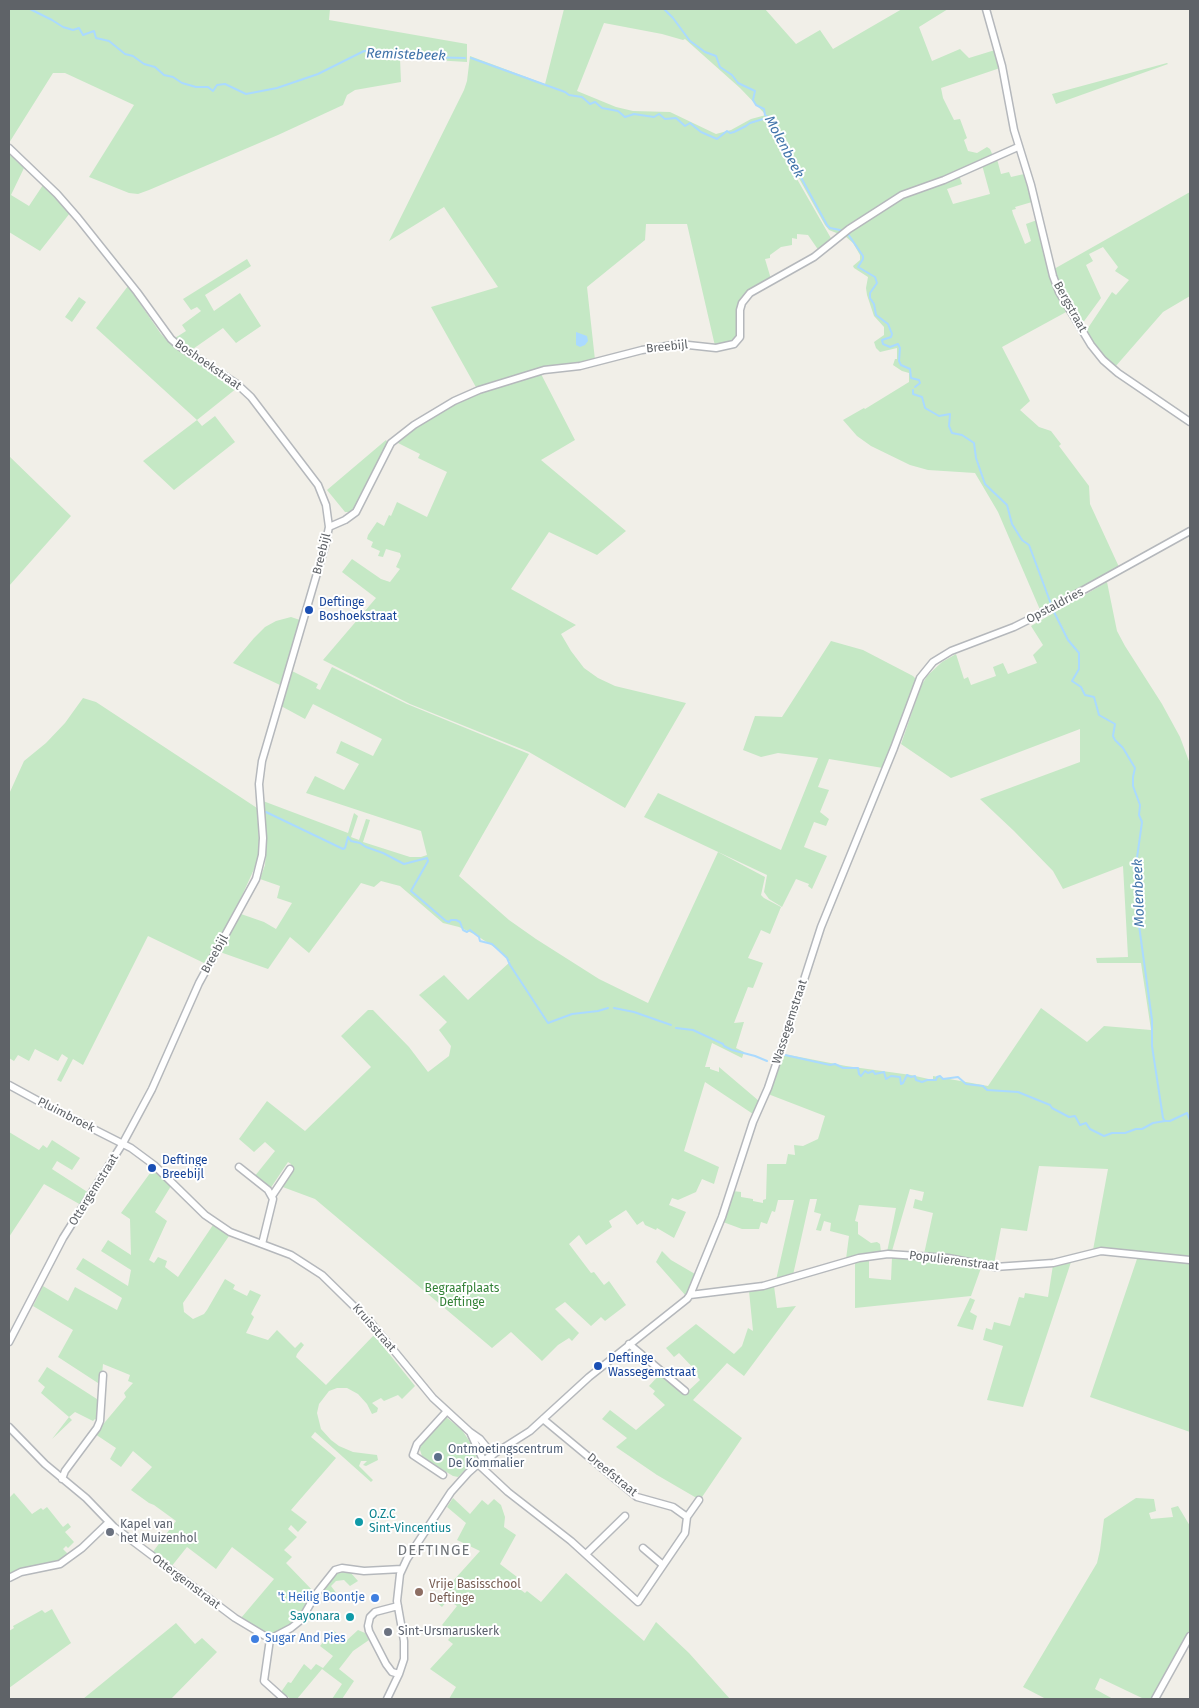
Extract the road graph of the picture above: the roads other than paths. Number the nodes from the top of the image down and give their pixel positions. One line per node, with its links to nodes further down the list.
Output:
1 (986, 9): 2 (street, Bergstraat)
2 (1018, 147): 4 (street, Bergstraat); 5 (street, Breebijl)
3 (9, 148): 5 (street, Boshoekstraat)
4 (1190, 422)
5 (329, 526): 9 (street, Breebijl)
6 (1190, 531): 7 (street, Opstaldries)
7 (920, 678): 15 (street, Wassegemstraat)
8 (9, 1085): 9 (street, Pluimbroek)
9 (123, 1143): 13 (street, Kruisstraat); 16 (street, Ottergemstraat)
10 (239, 1167): 12 (street)
11 (290, 1168): 12 (street)
12 (272, 1196): 13 (street)
13 (262, 1244): 20 (street, Kruisstraat)
14 (1190, 1260): 15 (street, Populierenstraat)
15 (690, 1295): 17 (street, Wassegemstraat)
16 (9, 1342)
17 (630, 1344): 19 (street); 21 (street, Wassegemstraat)
18 (103, 1375): 27 (street)
19 (685, 1391)
20 (447, 1411): 23 (street, Kruisstraat); 26 (street)
21 (544, 1419): 24 (street, Wassegemstraat); 30 (street, Dreefstraat)
22 (9, 1427): 27 (street, Ottergemstraat)
23 (470, 1432): 24 (street, Kruisstraat); 25 (street, Kruisstraat)
24 (493, 1455): 25 (street, Wassegemstraat)
25 (481, 1462): 33 (street); 35 (street, Wassegemstraat)
26 (443, 1475)
27 (62, 1478): 31 (street, Ottergemstraat)
28 (699, 1500): 30 (street)
29 (625, 1516): 33 (street, Dreefstraat)
30 (687, 1517): 34 (street)
31 (108, 1523): 36 (street); 39 (street, Ottergemstraat)
32 (643, 1548): 34 (street)
33 (586, 1554): 34 (street)
34 (663, 1565)
35 (402, 1569): 37 (street); 39 (street)
36 (9, 1578)
37 (398, 1606): 40 (street); 40 (street)
38 (1190, 1636): 43 (street)
39 (270, 1639): 41 (street)
40 (399, 1674): 42 (street)
41 (284, 1699)
42 (387, 1699)
43 (1154, 1699)

